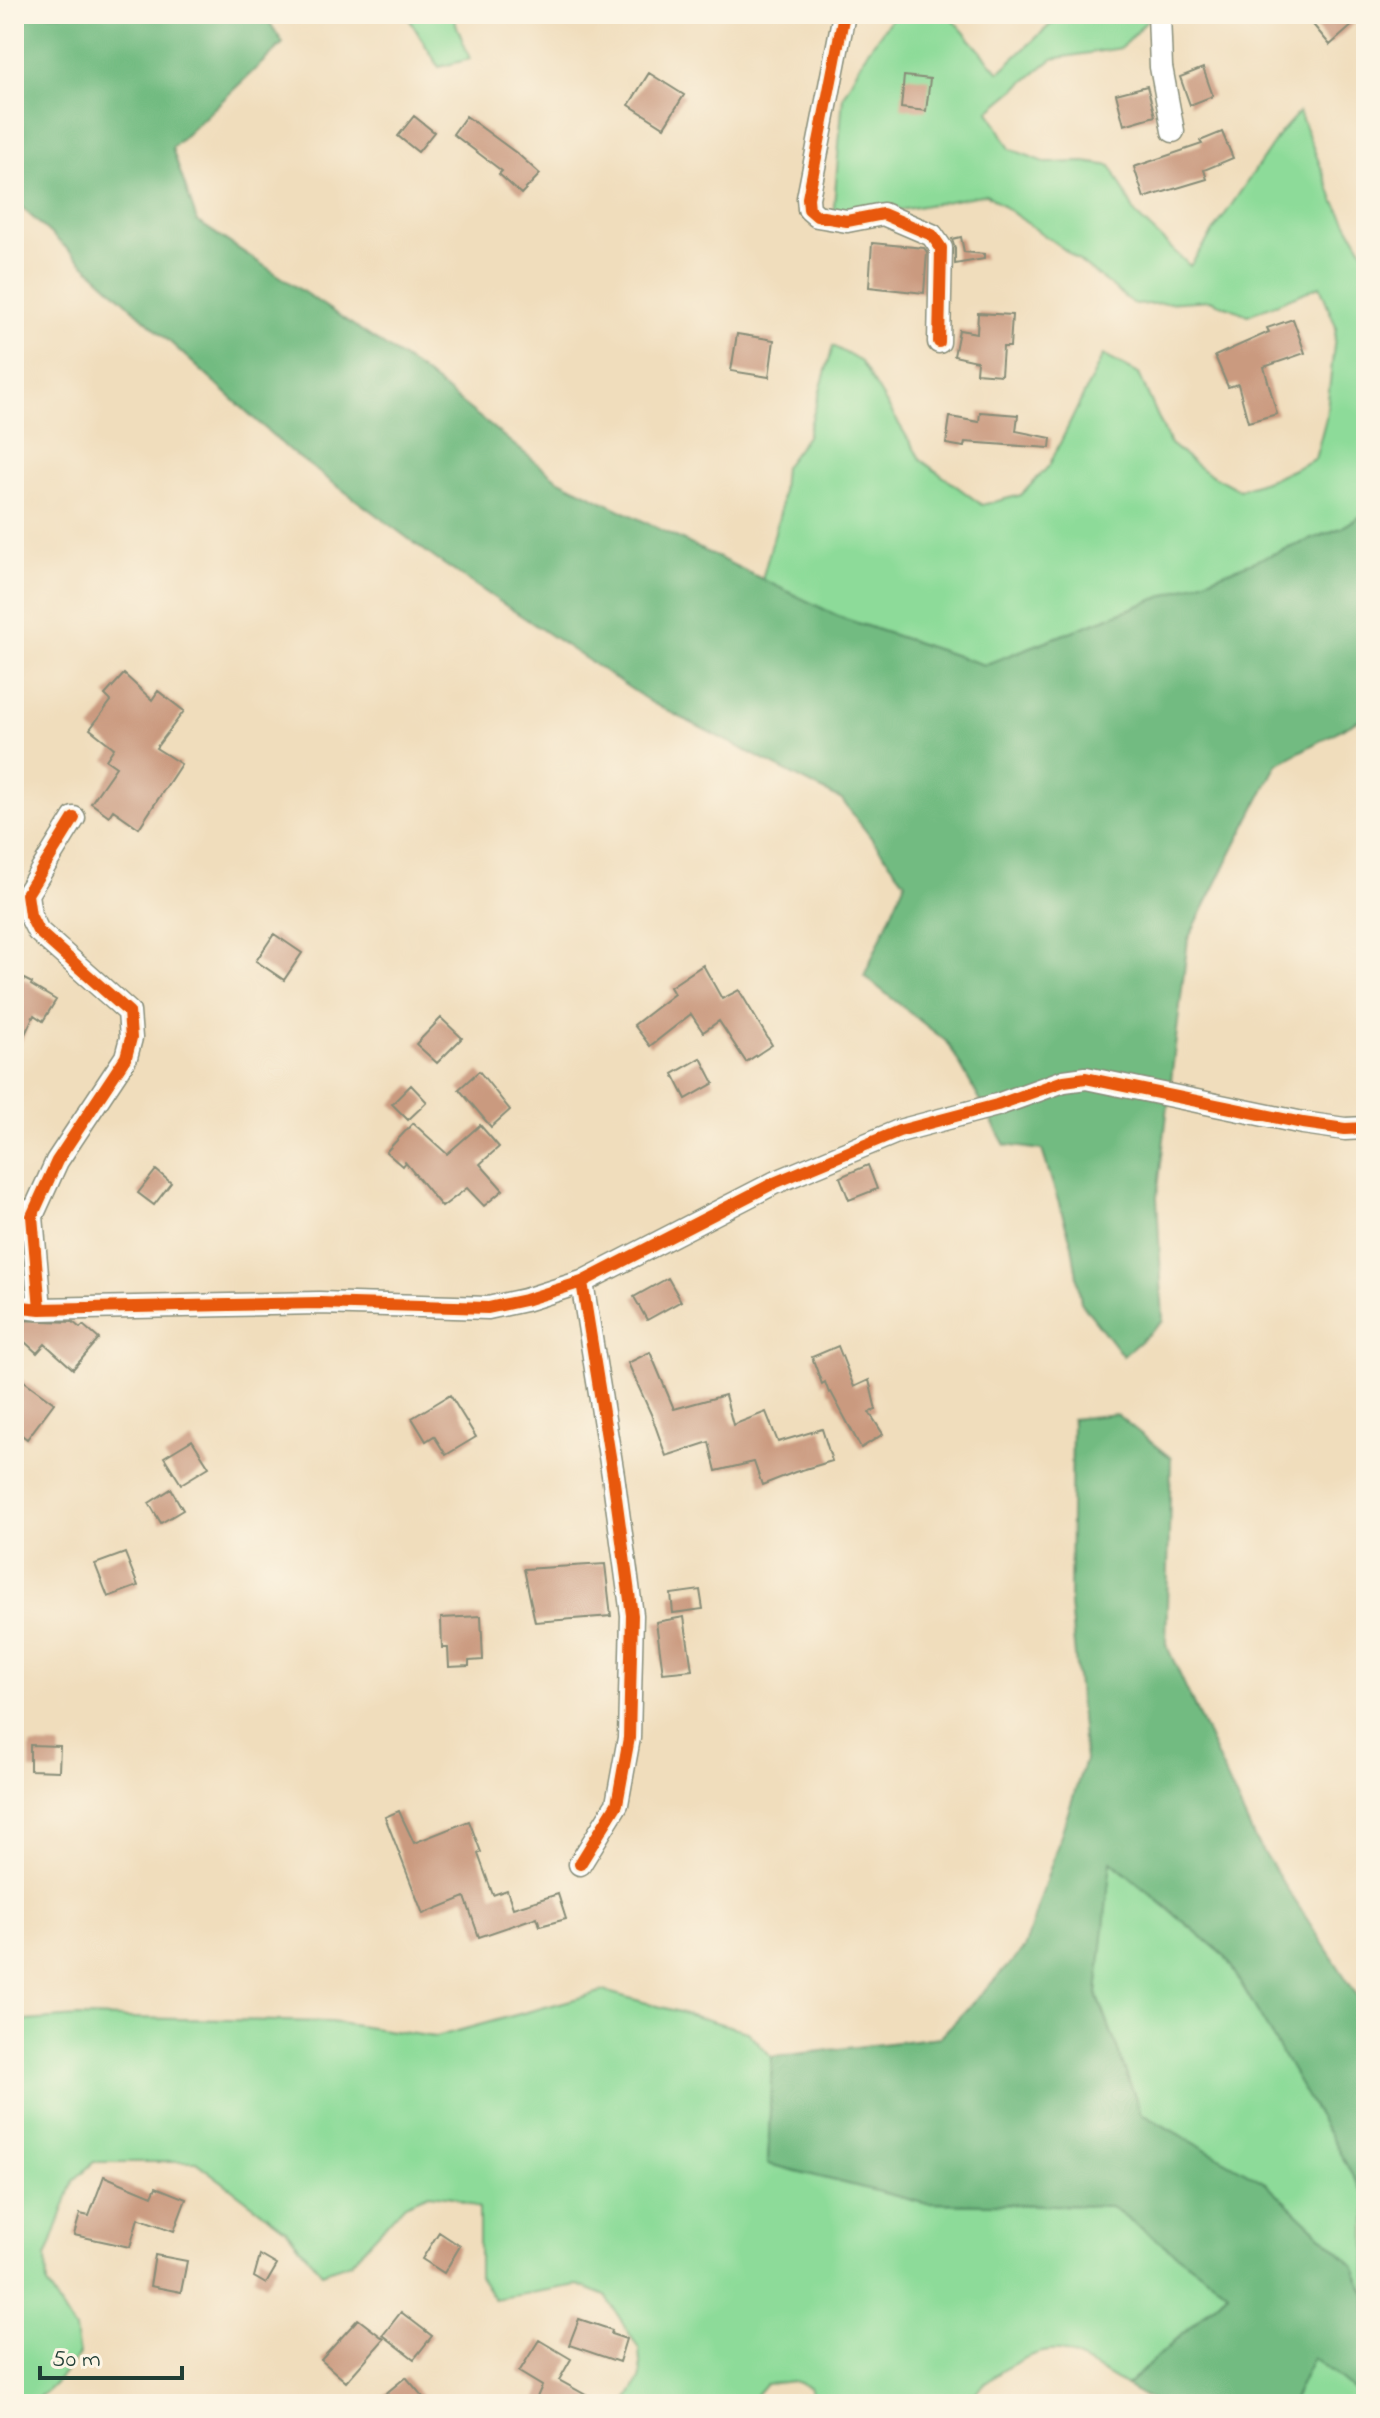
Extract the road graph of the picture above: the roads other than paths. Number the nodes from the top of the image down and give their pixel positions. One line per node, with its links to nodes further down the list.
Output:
1 (844, 14): 4 (street)
2 (1159, 14): 3 (street)
3 (1173, 131)
4 (939, 342)
5 (74, 818): 7 (street)
6 (1366, 1128): 8 (street)
7 (23, 1211): 10 (street)
8 (582, 1282): 10 (street); 11 (street)
9 (14, 1306): 10 (street)
10 (40, 1309)
11 (580, 1864)

